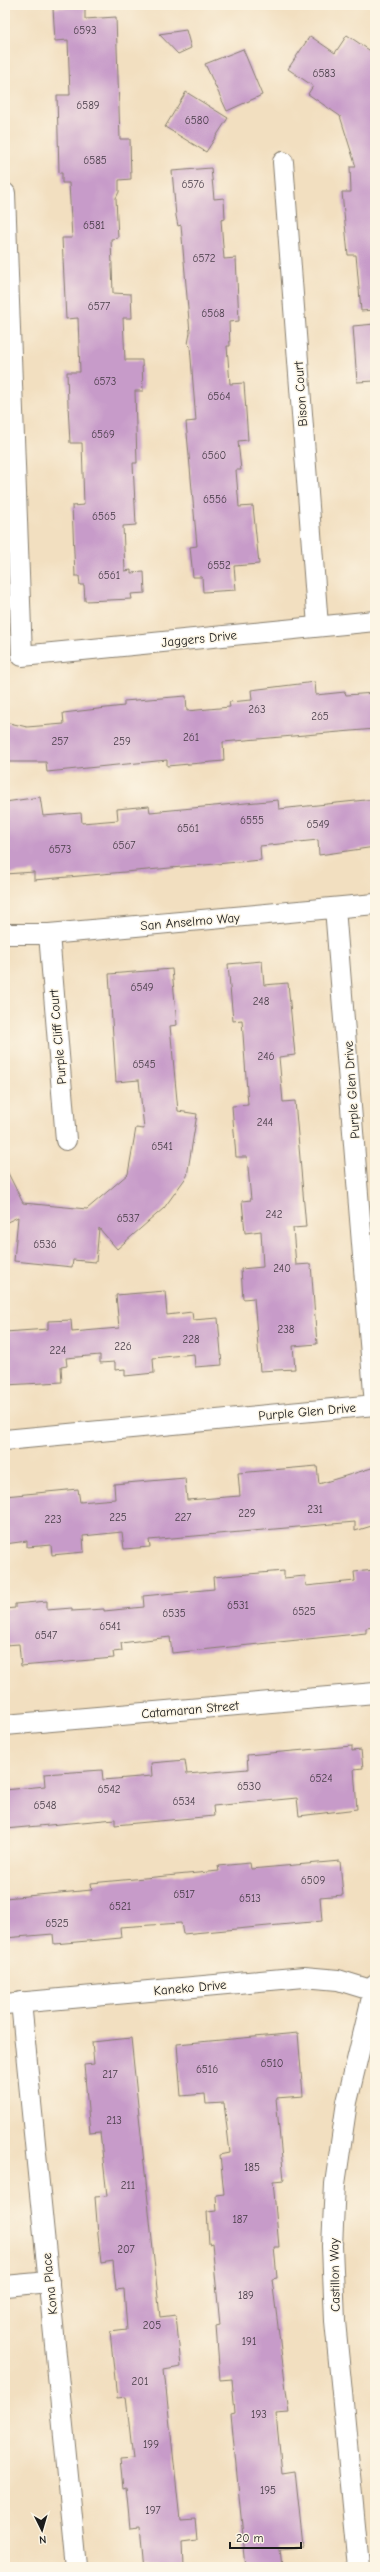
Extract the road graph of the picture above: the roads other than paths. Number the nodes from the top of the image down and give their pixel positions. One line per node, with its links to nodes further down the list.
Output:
1 (283, 162): 4 (street, Bison Court)
2 (5, 192): 4 (street, Jaggers Drive)
3 (375, 621): 4 (street, Jaggers Drive)
4 (318, 626)
5 (375, 904): 6 (street, San Anselmo Way)
6 (336, 908): 8 (street, San Anselmo Way); 10 (street, Purple Glen Drive)
7 (5, 934): 8 (street, San Anselmo Way)
8 (49, 934): 9 (street, Purple Cliff Court)
9 (66, 1140)
10 (5, 1440)
11 (375, 1693): 12 (street, Catamaran Street)
12 (5, 1726)
13 (374, 1988): 14 (street, Kaneko Drive); 18 (street, Castillon Way)
14 (13, 2003): 15 (street, Kona Place)
15 (49, 2282): 16 (street); 17 (street, Kona Place)
16 (5, 2286)
17 (77, 2567)
18 (359, 2567)

